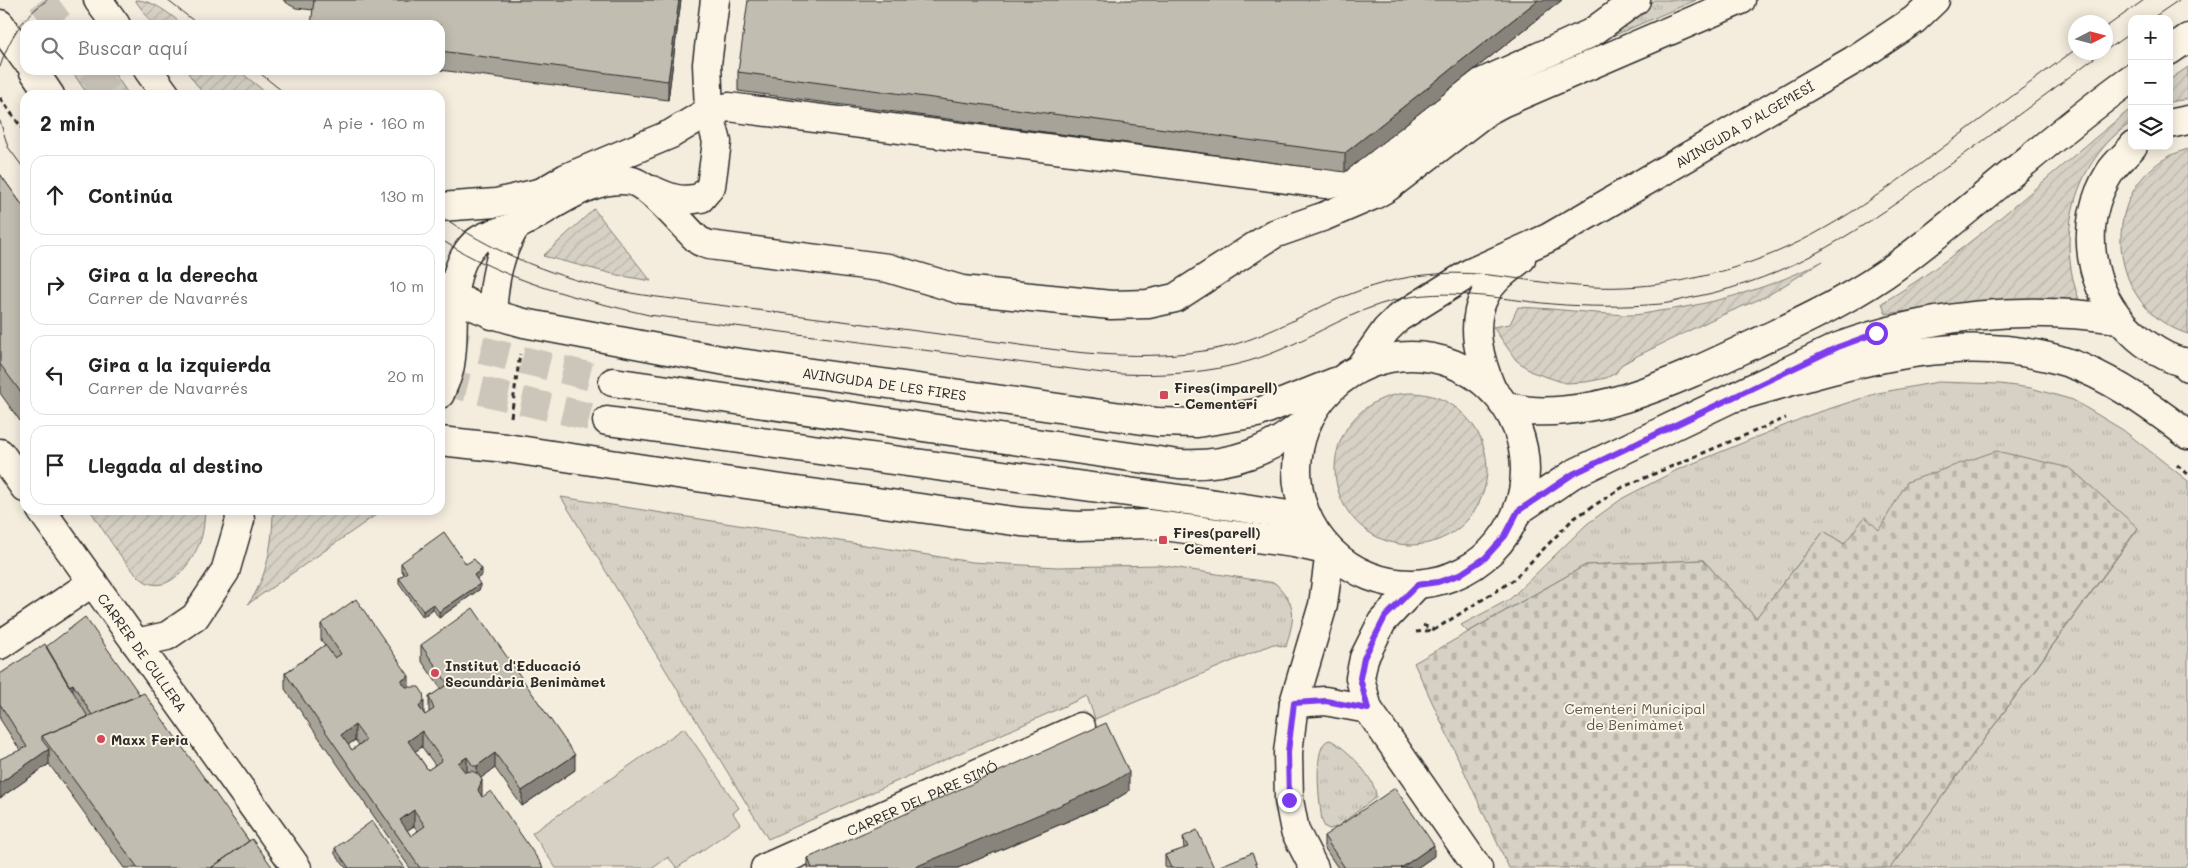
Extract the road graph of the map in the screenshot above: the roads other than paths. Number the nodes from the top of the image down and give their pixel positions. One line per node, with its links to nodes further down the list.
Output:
1 (98, 0): 7 (main road)
2 (715, 0): 18 (main road)
3 (1636, 0): 18 (main road)
4 (1741, 0): 22 (main road)
5 (1935, 0): 8 (main road, AVINGUDA D'ALGEMESÍ)
6 (1946, 0): 8 (main road)
7 (112, 20)
8 (1914, 20): 25 (main road, AVINGUDA D'ALGEMESÍ)
9 (0, 24): 12 (main road)
10 (2188, 38): 11 (main road)
11 (2173, 48)
12 (20, 52)
13 (36, 75): 16 (main road)
14 (152, 75): 17 (main road)
15 (2128, 81): 34 (main road)
16 (46, 90)
17 (162, 90)
18 (709, 111): 22 (main road); 23 (main road)
19 (2188, 120): 20 (main road)
20 (2173, 123)
21 (2129, 150): 28 (main road)
22 (646, 188): 24 (main road)
23 (445, 207)
24 (516, 226): 26 (main road); 27 (main road)
25 (1548, 238): 29 (main road, AVINGUDA D'ALGEMESÍ); 34 (main road, AVINGUDA D'ALGEMESÍ)
26 (445, 291): 27 (main road, AVINGUDA DE LES FIRES); 31 (main road)
27 (492, 315): 33 (main road, AVINGUDA DE LES FIRES)
28 (2117, 319): 30 (main road); 35 (main road)
29 (1362, 364): 33 (main road); 34 (main road)
30 (2186, 364)
31 (445, 380)
32 (613, 382): 36 (main road)
33 (1335, 382): 36 (main road)
34 (1497, 397): 42 (main road)
35 (1736, 397): 38 (main road); 42 (main road)
36 (1310, 417): 45 (main road)
37 (606, 421): 45 (main road)
38 (2188, 435)
39 (445, 442): 46 (main road)
40 (0, 452): 41 (main road)
41 (20, 481)
42 (1518, 511): 48 (main road)
43 (45, 515): 47 (main road, CARRER DE CULLERA)
44 (240, 515): 49 (main road)
45 (1307, 518): 46 (main road)
46 (1330, 551): 48 (main road); 51 (main road)
47 (93, 582): 49 (main road, CARRER DE CULLERA); 50 (main road)
48 (1417, 585): 52 (main road)
49 (136, 643): 54 (main road, CARRER DE CULLERA)
50 (0, 645)
51 (1294, 703): 52 (main road); 56 (main road)
52 (1368, 709): 57 (main road)
53 (1081, 727): 55 (main road, CARRER DEL PARE SIMÓ)
54 (297, 868)
55 (765, 868)
56 (1314, 868)
57 (1478, 868)

